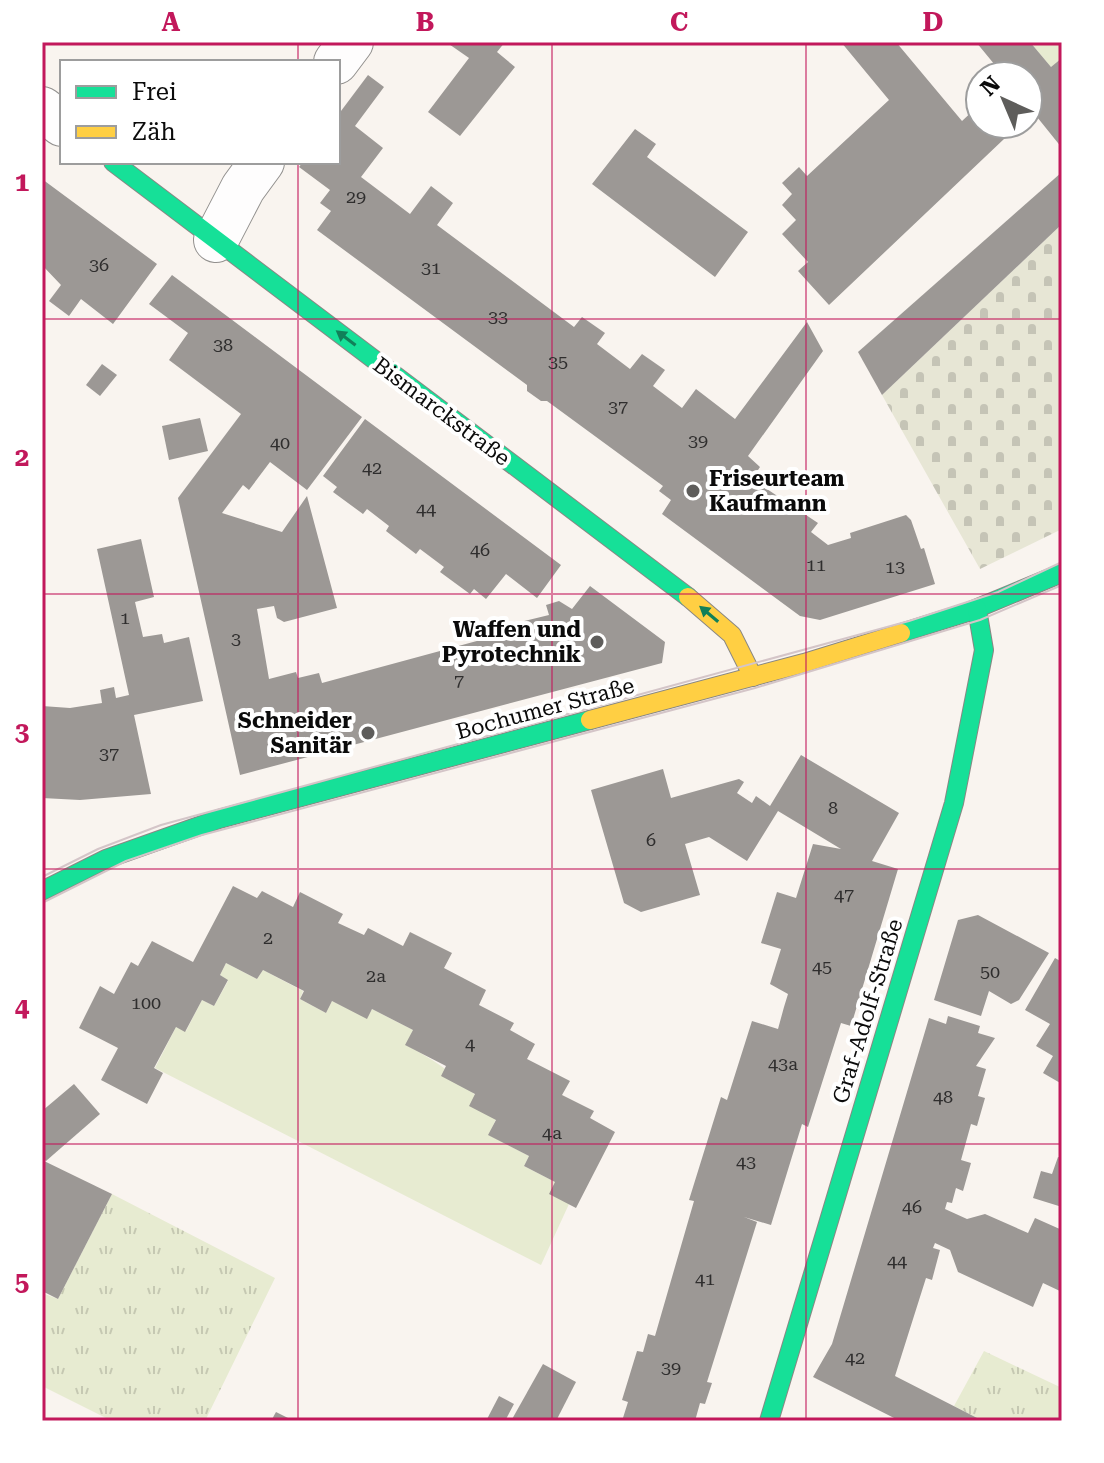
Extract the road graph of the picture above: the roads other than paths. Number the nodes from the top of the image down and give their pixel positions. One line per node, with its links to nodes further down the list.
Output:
1 (351, 42): 2 (street)
2 (338, 60)
3 (42, 109): 4 (street)
4 (60, 122)
5 (116, 164): 7 (street, Bismarckstraße)
6 (261, 164): 7 (street)
7 (216, 240): 10 (street, Bismarckstraße, one-way to 7)
8 (1062, 573): 9 (street, Bochumer Straße)
9 (977, 609): 10 (street, Bochumer Straße); 14 (street, Graf-Adolf-Straße)
10 (753, 677): 12 (street, Bochumer Straße)
11 (50, 862): 12 (street)
12 (68, 875): 13 (street, Bochumer Straße)
13 (42, 891)
14 (769, 1421)

